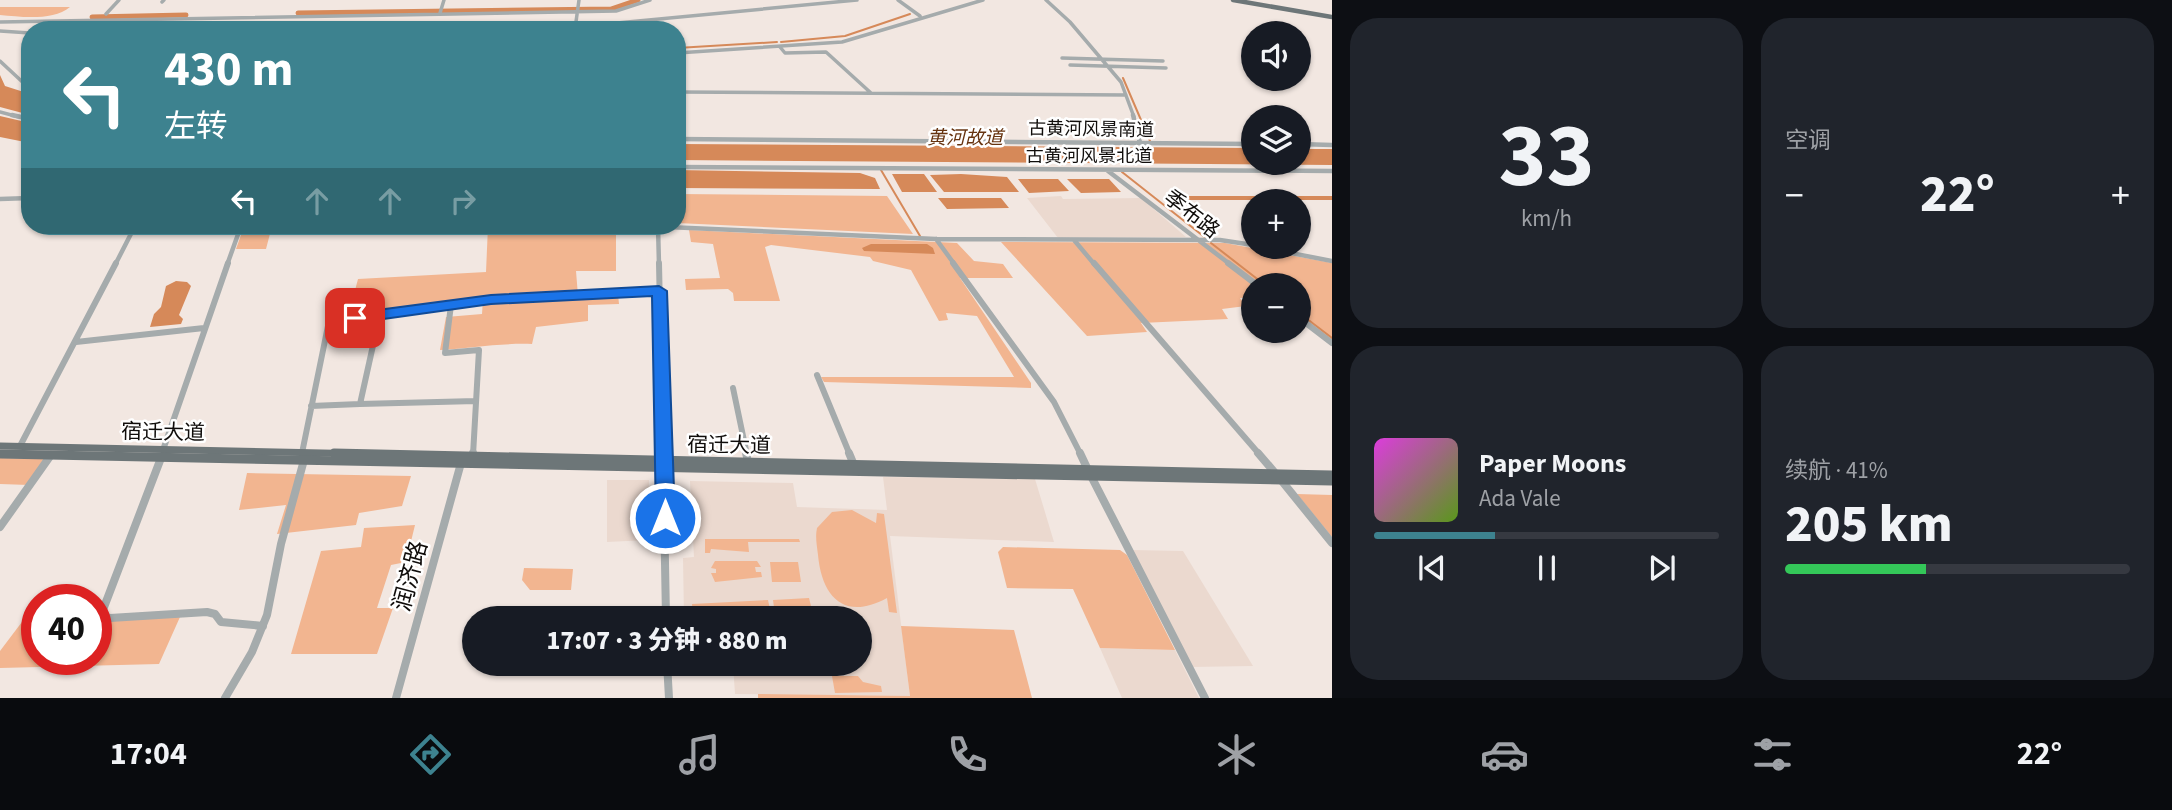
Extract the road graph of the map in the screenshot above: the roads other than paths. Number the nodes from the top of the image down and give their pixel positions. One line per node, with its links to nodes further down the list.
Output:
1 (119, 0): 14 (street)
2 (444, 0): 11 (street)
3 (579, 0): 12 (street)
4 (650, 0): 12 (street)
5 (857, 0): 20 (street)
6 (898, 0): 15 (street)
7 (983, 0): 15 (street)
8 (1046, 0): 28 (street)
9 (1233, 0): 16 (main road)
10 (1240, 0): 16 (main road)
11 (440, 11): 12 (street); 13 (street)
12 (577, 12): 19 (street)
13 (431, 13): 17 (street); 18 (street)
14 (106, 14)
15 (920, 16): 25 (street)
16 (1332, 16)
17 (48, 21)
18 (424, 21)
19 (576, 21)
20 (646, 21)
21 (0, 22): 22 (street)
22 (21, 22)
23 (0, 31): 24 (street)
24 (21, 32)
25 (780, 47): 26 (street); 36 (street)
26 (686, 52)
27 (1062, 58): 28 (street)
28 (1101, 60): 30 (street); 32 (street)
29 (0, 61): 34 (street)
30 (1163, 61)
31 (1070, 65): 32 (street)
32 (1107, 66): 33 (street); 37 (street)
33 (1166, 68)
34 (21, 84)
35 (686, 92): 36 (street)
36 (872, 93): 37 (street)
37 (1126, 94): 41 (street)
38 (0, 112): 39 (street)
39 (21, 117)
40 (686, 139): 41 (street, 古黄河风景南道)
41 (1140, 143): 42 (street, 古黄河风景南道)
42 (1241, 144)
43 (1311, 144): 44 (street)
44 (1332, 145)
45 (686, 167): 46 (street, 古黄河风景北道)
46 (1107, 170): 47 (street, 古黄河风景北道); 56 (street, 季布路)
47 (1332, 171)
48 (21, 198): 49 (street)
49 (0, 199)
50 (686, 227): 54 (street)
51 (130, 235): 66 (street)
52 (238, 235): 65 (street)
53 (658, 235): 61 (street)
54 (936, 239): 55 (street); 84 (street)
55 (1074, 240): 56 (street); 86 (street)
56 (1199, 241): 57 (street); 60 (street, 季布路)
57 (1241, 244)
58 (1311, 257): 59 (street)
59 (1332, 261)
60 (1241, 273)
61 (659, 291): 62 (street); 82 (street)
62 (450, 305): 63 (street); 70 (street)
63 (380, 314): 71 (street); 72 (street)
64 (1311, 327): 67 (street)
65 (204, 328): 66 (street); 76 (street)
66 (76, 342): 74 (street)
67 (1332, 343)
68 (817, 375): 83 (street)
69 (733, 387): 80 (street)
70 (476, 401): 71 (street); 79 (street)
71 (360, 404): 72 (street)
72 (311, 406): 78 (street)
73 (0, 446): 74 (main road, 宿迁大道)
74 (20, 446): 76 (main road, 宿迁大道)
75 (0, 454): 77 (main road, 宿迁大道)
76 (162, 454): 77 (main road, 宿迁大道); 78 (main road, 宿迁大道); 91 (street)
77 (51, 455): 88 (street)
78 (303, 456): 79 (main road, 宿迁大道); 81 (main road, 宿迁大道); 91 (street)
79 (473, 456): 82 (main road, 宿迁大道)
80 (748, 462): 82 (main road, 宿迁大道); 83 (main road, 宿迁大道)
81 (461, 463): 82 (main road, 宿迁大道); 94 (street, 润济路)
82 (665, 464): 84 (main road, 宿迁大道); 90 (street)
83 (854, 465): 84 (main road, 宿迁大道)
84 (1089, 473): 86 (main road, 宿迁大道); 96 (street)
85 (1332, 475): 86 (main road, 宿迁大道)
86 (1279, 477): 87 (main road, 宿迁大道); 89 (street)
87 (1332, 481)
88 (0, 527)
89 (1332, 543)
90 (666, 606)
91 (264, 626): 93 (street)
92 (667, 676): 95 (street)
93 (225, 698)
94 (397, 698)
95 (668, 698)
96 (1205, 698)

